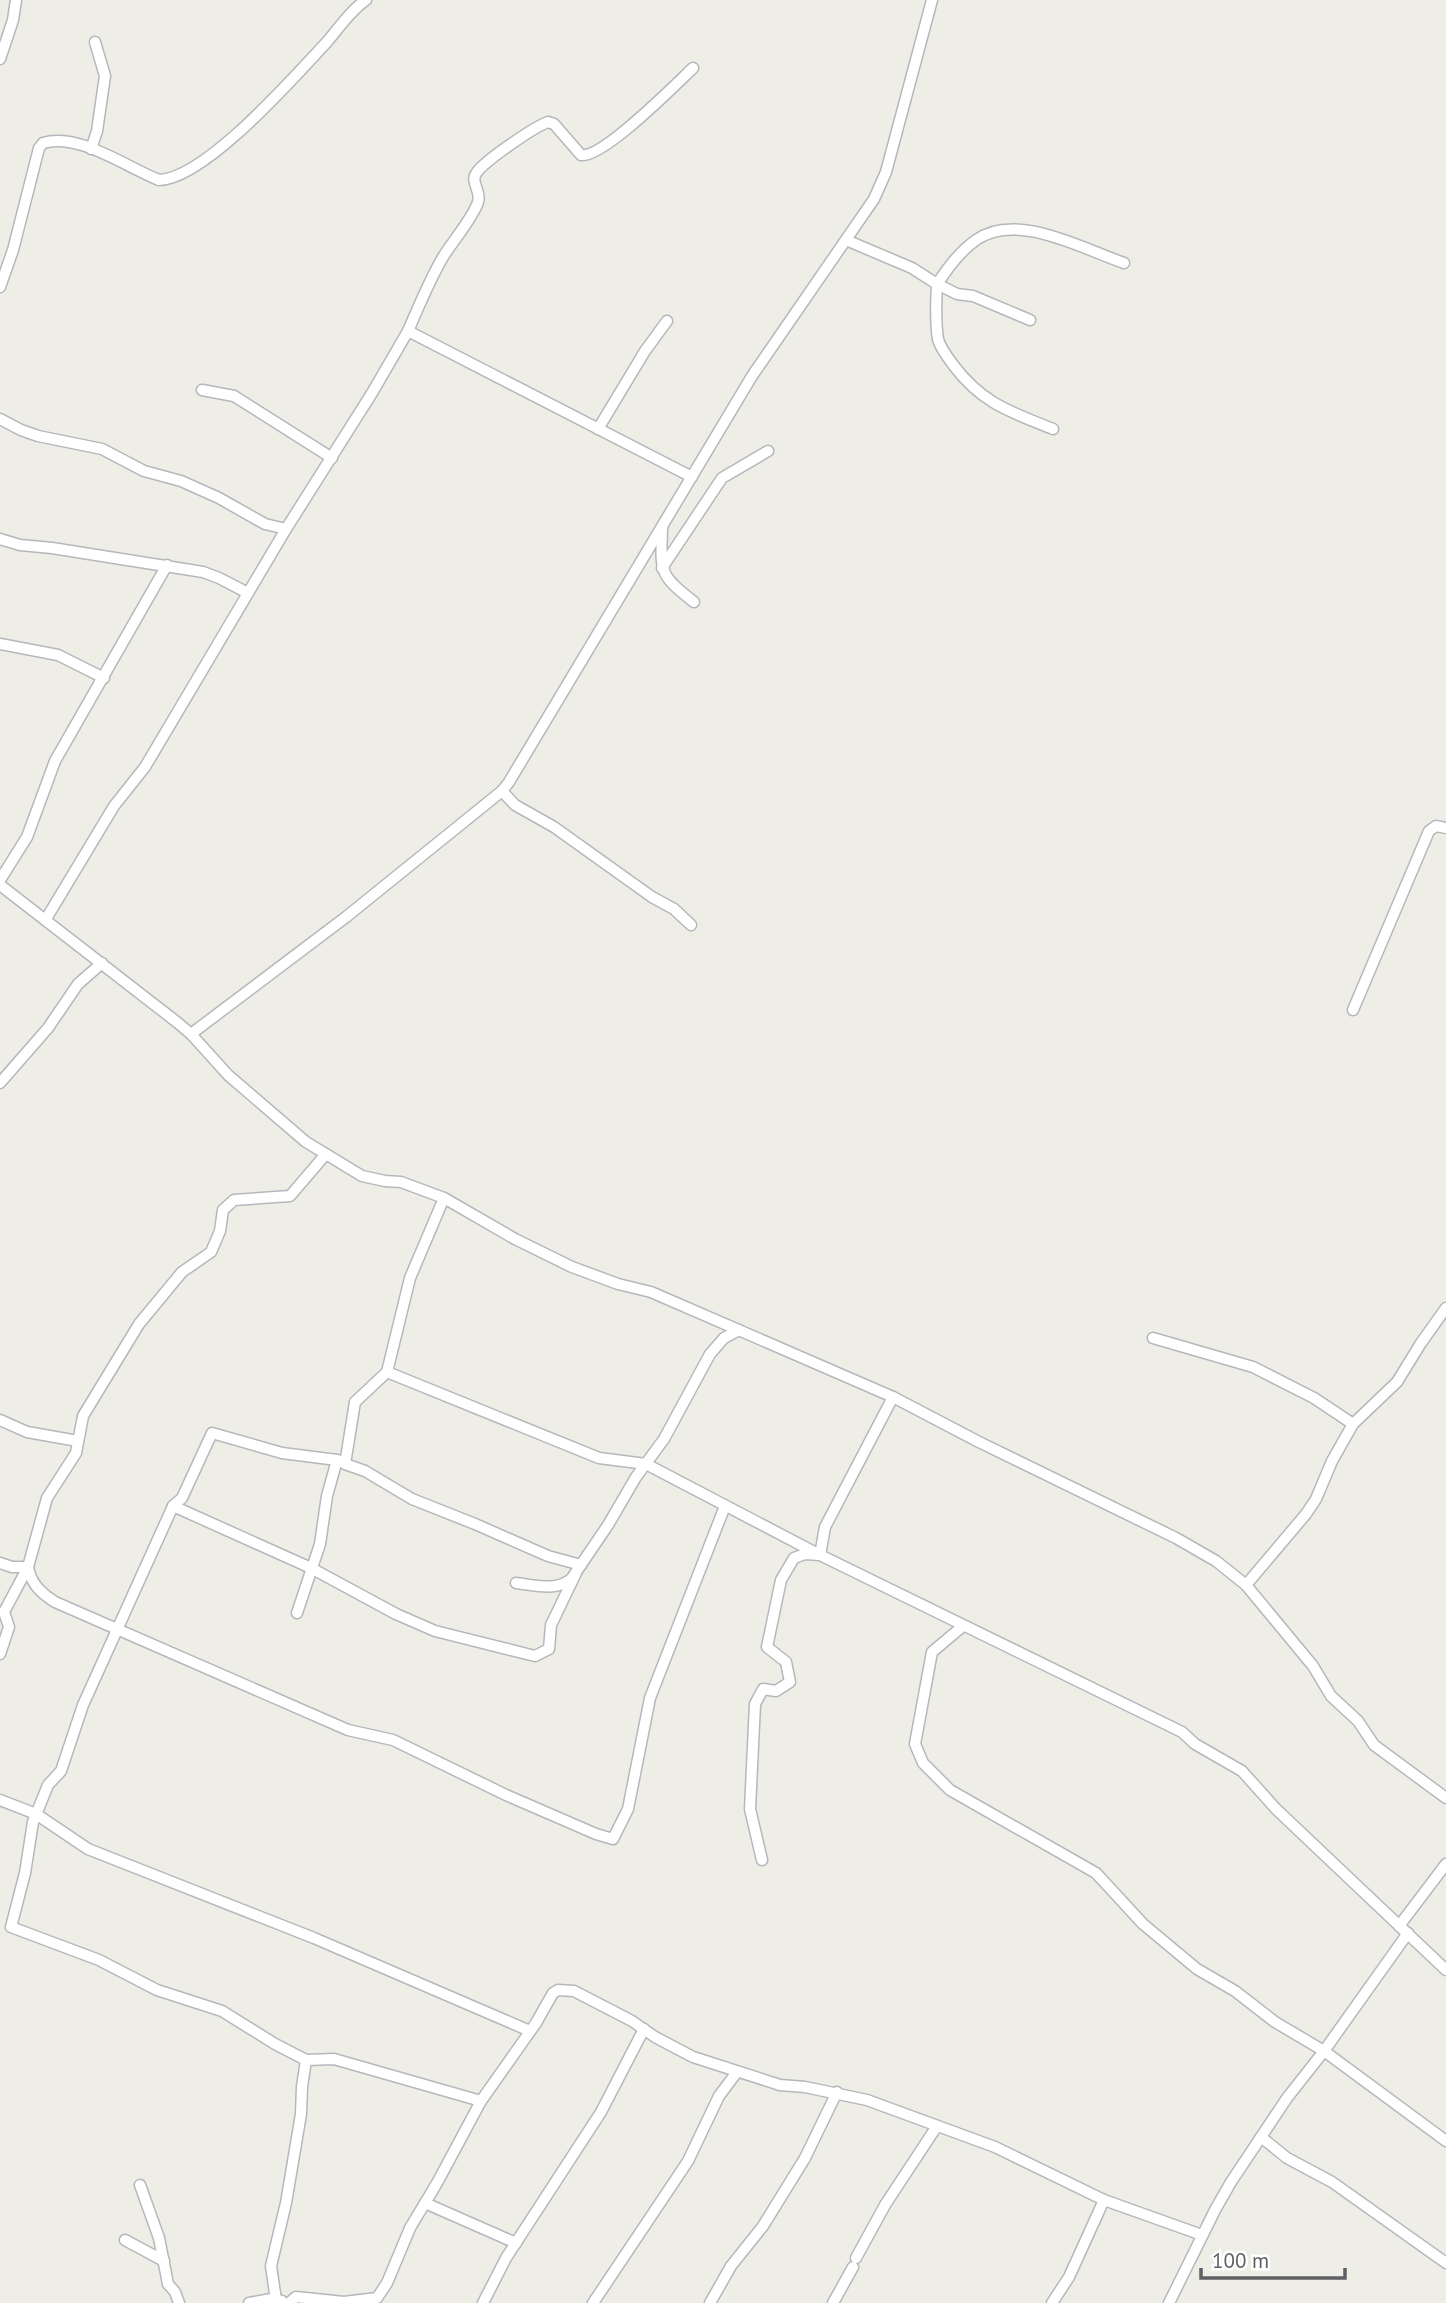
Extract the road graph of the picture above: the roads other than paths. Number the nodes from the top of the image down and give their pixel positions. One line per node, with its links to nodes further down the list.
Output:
1 (16, 0): 5 (street)
2 (366, 0): 7 (street)
3 (933, 0): 8 (street)
4 (95, 42): 7 (street)
5 (0, 58)
6 (693, 68): 15 (street)
7 (91, 149): 10 (street)
8 (846, 240): 11 (street); 22 (street)
9 (1124, 263): 11 (street)
10 (2, 274): 12 (street)
11 (937, 285): 13 (street); 19 (street)
12 (0, 287)
13 (1030, 320)
14 (667, 321): 18 (street)
15 (408, 331): 18 (street); 21 (street)
16 (202, 390): 21 (street)
17 (0, 418): 24 (street)
18 (598, 429): 22 (street)
19 (1053, 429)
20 (768, 451): 27 (street)
21 (332, 458): 24 (street)
22 (692, 477): 23 (street)
23 (662, 528): 27 (street); 32 (street)
24 (286, 529): 28 (street)
25 (0, 538): 26 (street)
26 (167, 565): 28 (street); 31 (street)
27 (662, 568): 29 (street)
28 (247, 593): 35 (street)
29 (694, 602)
30 (0, 644): 31 (street)
31 (104, 678): 34 (street)
32 (502, 791): 36 (street); 39 (street)
33 (1446, 828): 38 (street)
34 (0, 883): 35 (street)
35 (46, 919): 37 (street)
36 (691, 925)
37 (102, 963): 39 (street); 40 (street)
38 (1353, 1010)
39 (191, 1034): 41 (street)
40 (0, 1083)
41 (326, 1154): 42 (street); 52 (street)
42 (444, 1198): 44 (street); 48 (street)
43 (1446, 1308): 51 (street)
44 (722, 1323): 45 (street); 46 (street)
45 (740, 1331): 46 (street); 49 (street)
46 (724, 1338): 54 (street)
47 (1153, 1338): 51 (street)
48 (387, 1372): 53 (street); 54 (street)
49 (893, 1397): 57 (street); 63 (street)
50 (0, 1420): 52 (street)
51 (1353, 1424): 63 (street)
52 (78, 1441): 59 (street)
53 (341, 1462): 55 (street); 60 (street); 61 (street)
54 (646, 1464): 56 (street); 61 (street)
55 (173, 1506): 60 (street); 66 (street)
56 (725, 1506): 57 (street); 66 (street)
57 (820, 1555): 65 (street); 71 (street)
58 (0, 1563): 59 (street)
59 (28, 1567): 66 (street); 67 (street)
60 (312, 1568): 61 (street); 64 (street)
61 (579, 1569): 62 (street)
62 (516, 1583)
63 (1246, 1585): 68 (street)
64 (297, 1613)
65 (963, 1626): 73 (street); 78 (street)
66 (117, 1628): 70 (street)
67 (0, 1654)
68 (1446, 1798)
69 (0, 1800): 70 (street)
70 (36, 1814): 77 (street); 79 (street)
71 (762, 1860)
72 (1446, 1864): 73 (street)
73 (1399, 1926): 74 (street)
74 (1408, 1933): 75 (street); 78 (street)
75 (1446, 1970)
76 (644, 2029): 77 (street); 80 (street); 91 (street)
77 (530, 2031): 82 (street)
78 (1324, 2051): 84 (street); 85 (street)
79 (306, 2060): 82 (street); 94 (street)
80 (737, 2072): 81 (street); 99 (street)
81 (837, 2092): 83 (street); 100 (street)
82 (481, 2101): 88 (street)
83 (937, 2126): 87 (street); 101 (street)
84 (1261, 2137): 89 (street); 93 (street)
85 (1446, 2141)
86 (140, 2185): 92 (street)
87 (1104, 2200): 89 (street); 102 (street)
88 (425, 2203): 91 (street); 97 (street)
89 (1202, 2235): 103 (street)
90 (125, 2239): 92 (street)
91 (516, 2243): 98 (street)
92 (164, 2261): 95 (street)
93 (1446, 2263)
94 (276, 2300): 96 (street); 97 (street)
95 (179, 2303)
96 (249, 2303)
97 (289, 2303)
98 (483, 2303)
99 (593, 2303)
100 (710, 2303)
101 (833, 2303)
102 (1052, 2303)
103 (1168, 2303)

